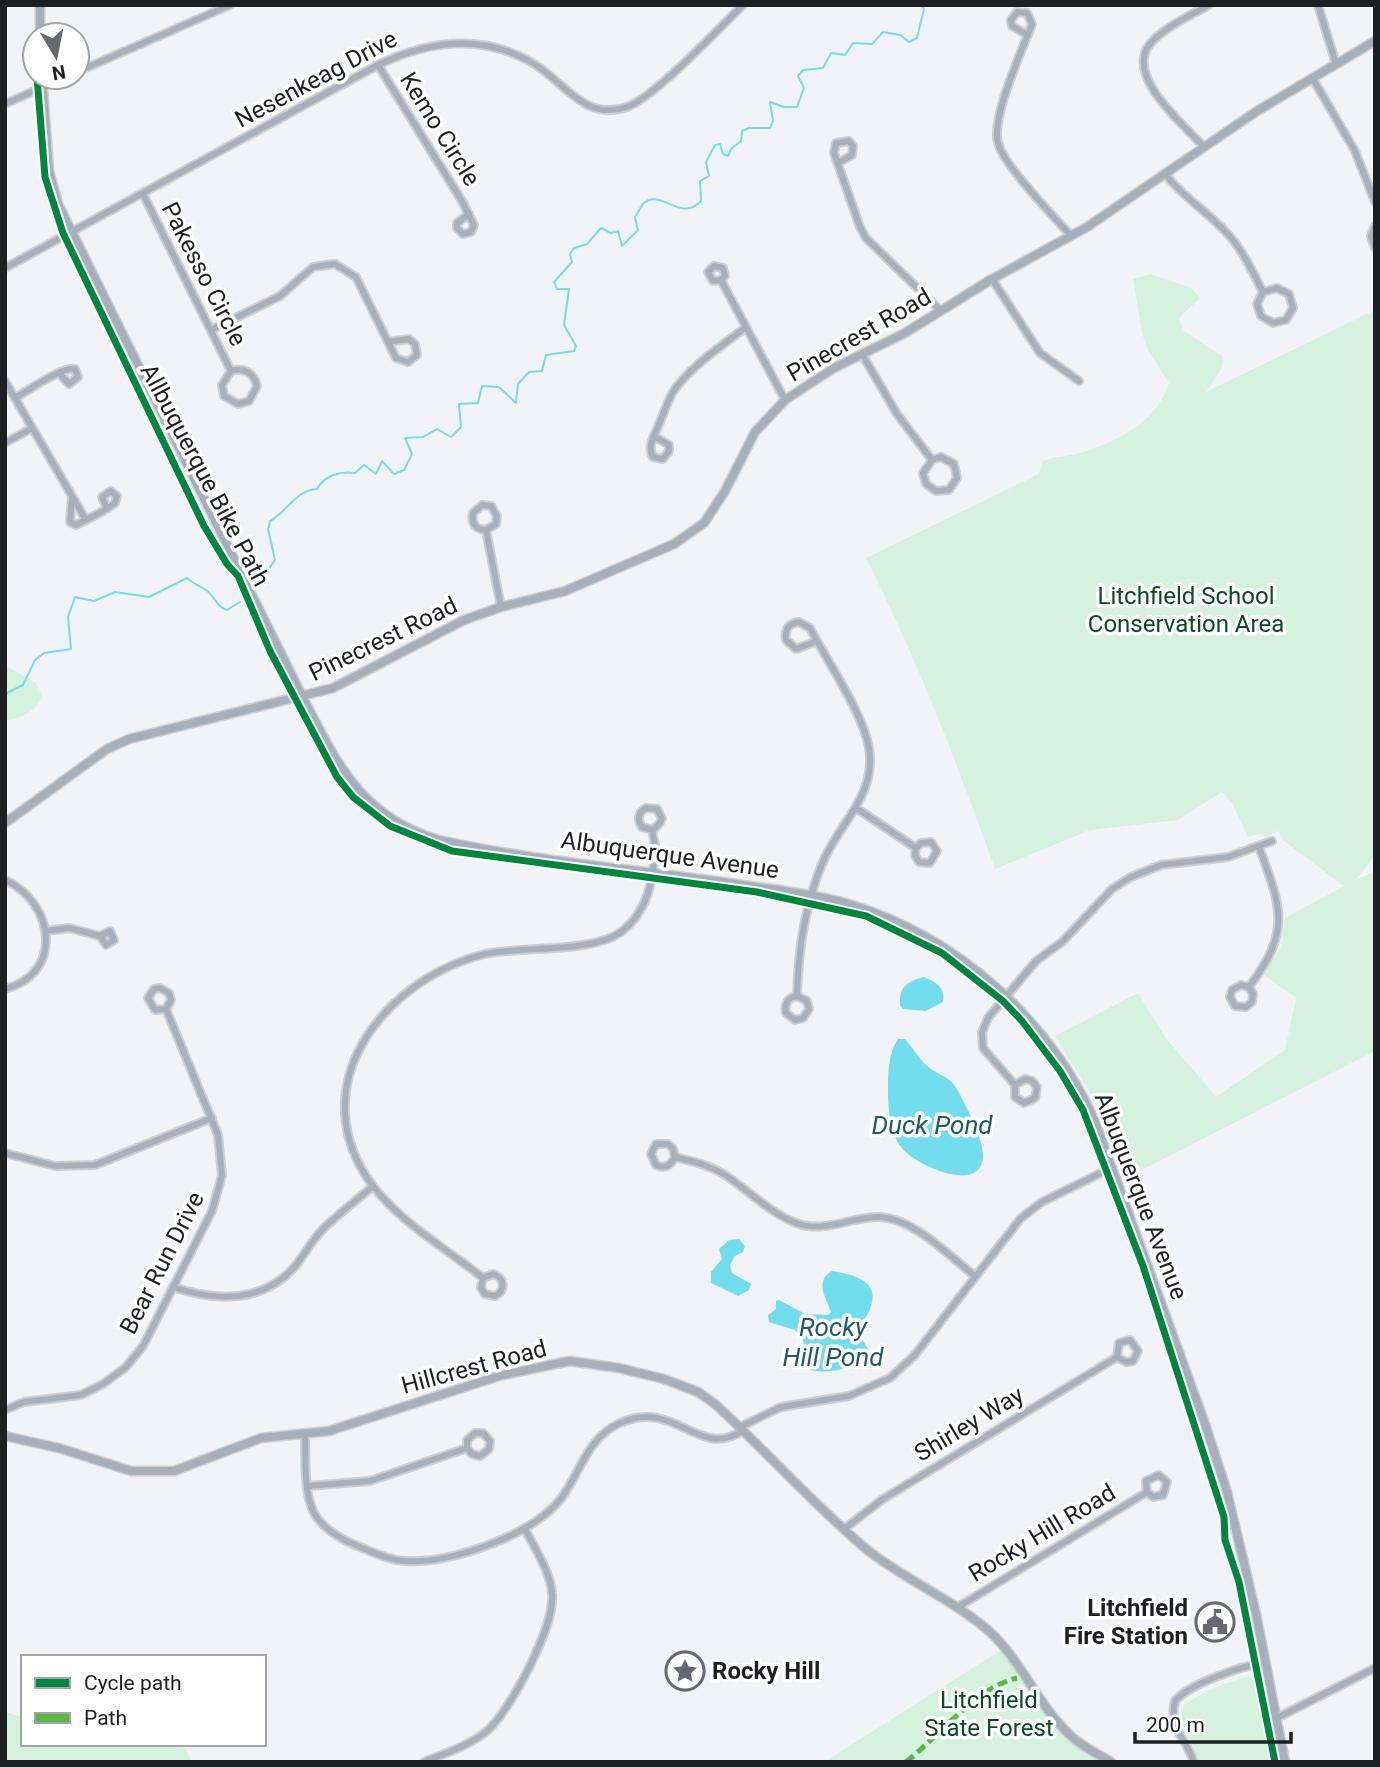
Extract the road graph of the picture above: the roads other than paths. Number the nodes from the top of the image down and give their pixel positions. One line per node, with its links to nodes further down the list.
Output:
1 (230, 5): 9 (street)
2 (743, 5): 8 (street, Nesenkeag Drive)
3 (1209, 5): 14 (street)
4 (1318, 5): 7 (street)
5 (1028, 35): 22 (street)
6 (1375, 41): 7 (street, Pinecrest Road)
7 (1336, 64): 10 (street, Pinecrest Road)
8 (378, 65): 17 (street, Nesenkeag Drive); 19 (street, Kemo Circle)
9 (91, 66)
10 (1313, 79): 14 (street, Pinecrest Road); 18 (street)
11 (33, 91): 13 (street)
12 (42, 91): 21 (street, Albuquerque Avenue)
13 (5, 104)
14 (1204, 147): 16 (street, Pinecrest Road)
15 (838, 163): 28 (street)
16 (1166, 174): 22 (street, Pinecrest Road); 27 (street)
17 (143, 194): 21 (street, Nesenkeag Drive); 30 (street, Pakesso Circle)
18 (1375, 202)
19 (468, 214)
20 (1375, 226): 23 (street)
21 (71, 233): 24 (street, Nesenkeag Drive); 49 (street, Albuquerque Avenue)
22 (1071, 236): 25 (street, Pinecrest Road)
23 (1375, 248)
24 (5, 268)
25 (992, 279): 28 (street, Pinecrest Road); 36 (street)
26 (721, 280): 29 (street)
27 (1264, 292): 27 (street)
28 (940, 310): 32 (street, Pinecrest Road)
29 (746, 327): 38 (street); 40 (street)
30 (211, 330): 31 (street); 33 (street, Pakesso Circle)
31 (388, 342): 31 (street)
32 (862, 354): 38 (street, Pinecrest Road); 42 (street)
33 (231, 372): 33 (street, Pakesso Circle)
34 (59, 373): 37 (street)
35 (5, 381): 37 (street)
36 (1079, 381)
37 (15, 398): 39 (street)
38 (785, 400): 47 (street, Pinecrest Road)
39 (32, 428): 41 (street); 43 (street)
40 (654, 436)
41 (5, 443)
42 (932, 460): 42 (street)
43 (72, 496): 45 (street); 45 (street)
44 (107, 509): 45 (street)
45 (86, 520)
46 (486, 530): 46 (street); 47 (street)
47 (501, 607): 49 (street, Pinecrest Road)
48 (817, 641): 48 (street); 50 (street)
49 (303, 698): 51 (street, Pinecrest Road); 56 (street, Albuquerque Avenue)
50 (856, 808): 55 (street); 58 (street)
51 (5, 823)
52 (653, 830): 56 (street)
53 (1272, 841): 54 (street)
54 (1259, 847): 61 (street); 64 (street)
55 (916, 848)
56 (653, 872): 58 (street, Albuquerque Avenue); 71 (street)
57 (5, 880): 59 (street)
58 (812, 895): 63 (street); 64 (street, Albuquerque Avenue)
59 (46, 930): 60 (street); 62 (street)
60 (100, 936)
61 (1249, 987)
62 (5, 989)
63 (797, 996)
64 (1007, 997): 66 (street); 70 (street, Albuquerque Avenue)
65 (166, 1009): 67 (street, Bear Run Drive)
66 (1015, 1085)
67 (212, 1118): 68 (street); 74 (street, Bear Run Drive)
68 (5, 1153)
69 (675, 1157): 72 (street)
70 (1112, 1167): 72 (street); 86 (street, Albuquerque Avenue)
71 (373, 1186): 73 (street); 74 (street)
72 (975, 1276): 77 (street)
73 (483, 1278)
74 (173, 1287): 76 (street, Bear Run Drive)
75 (1117, 1357): 83 (street, Shirley Way)
76 (5, 1410)
77 (742, 1429): 78 (street, Hillcrest Road); 83 (street, Hillcrest Road); 84 (street)
78 (304, 1434): 79 (street, Hillcrest Road); 81 (street)
79 (5, 1436)
80 (467, 1448): 81 (street)
81 (308, 1486): 84 (street)
82 (1147, 1492): 85 (street, Rocky Hill Road)
83 (844, 1529): 85 (street, Hillcrest Road)
84 (525, 1530): 89 (street)
85 (958, 1607): 90 (street, Hillcrest Road)
86 (1264, 1663): 88 (street, Albuquerque Avenue); 91 (street)
87 (1375, 1668): 88 (street)
88 (1275, 1719): 92 (street, Albuquerque Avenue)
89 (424, 1762)
90 (1111, 1762)
91 (1194, 1762)
92 (1285, 1762)

